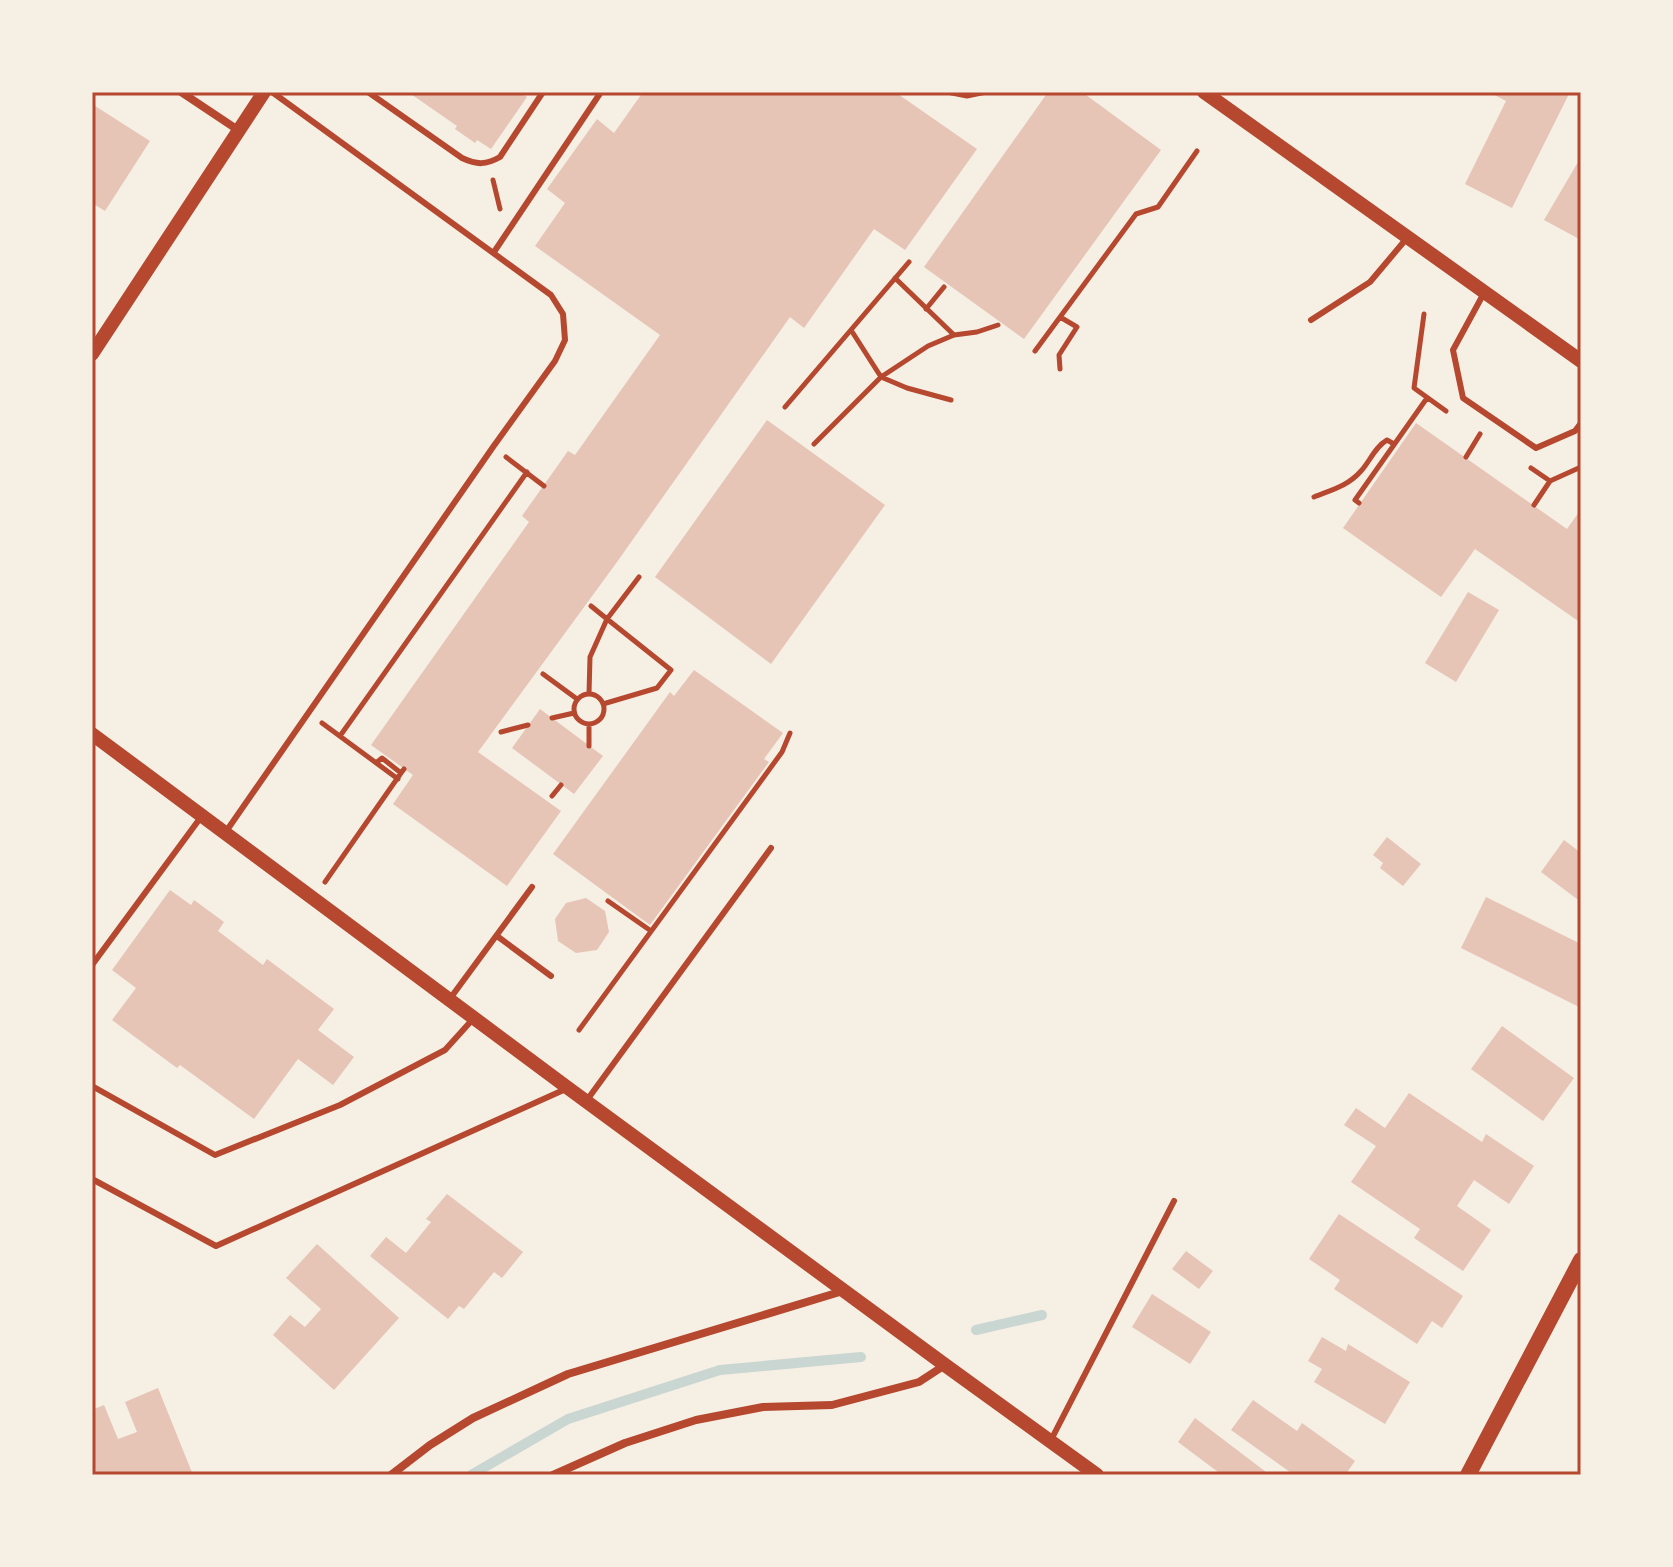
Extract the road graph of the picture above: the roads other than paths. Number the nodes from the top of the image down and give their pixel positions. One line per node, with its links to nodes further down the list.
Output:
1 (181, 92): 8 (street)
2 (264, 92): 8 (street)
3 (272, 92): 10 (lane)
4 (368, 92): 5 (lane)
5 (543, 92)
6 (601, 92): 10 (lane)
7 (1204, 92): 9 (street)
8 (238, 130): 13 (street)
9 (1407, 238): 11 (street); 12 (lane)
10 (494, 252): 18 (lane)
11 (1484, 293): 14 (street); 15 (lane)
12 (1311, 320)
13 (92, 354)
14 (1581, 361)
15 (1581, 423)
16 (92, 734): 17 (street)
17 (201, 817): 18 (street); 22 (lane)
18 (225, 833): 24 (street)
19 (771, 848): 28 (lane)
20 (532, 887): 21 (lane)
21 (497, 936): 23 (lane); 24 (lane)
22 (92, 965)
23 (551, 976)
24 (449, 1000): 25 (street)
25 (474, 1018): 26 (lane); 27 (street)
26 (92, 1086)
27 (568, 1088): 28 (street); 29 (lane)
28 (586, 1101): 32 (street)
29 (92, 1179)
30 (1174, 1201): 34 (lane)
31 (1581, 1260): 38 (main road)
32 (843, 1291): 33 (street); 36 (street)
33 (945, 1365): 34 (street); 37 (street)
34 (1051, 1440): 35 (street)
35 (1094, 1474)
36 (391, 1475)
37 (553, 1475)
38 (1468, 1475)

